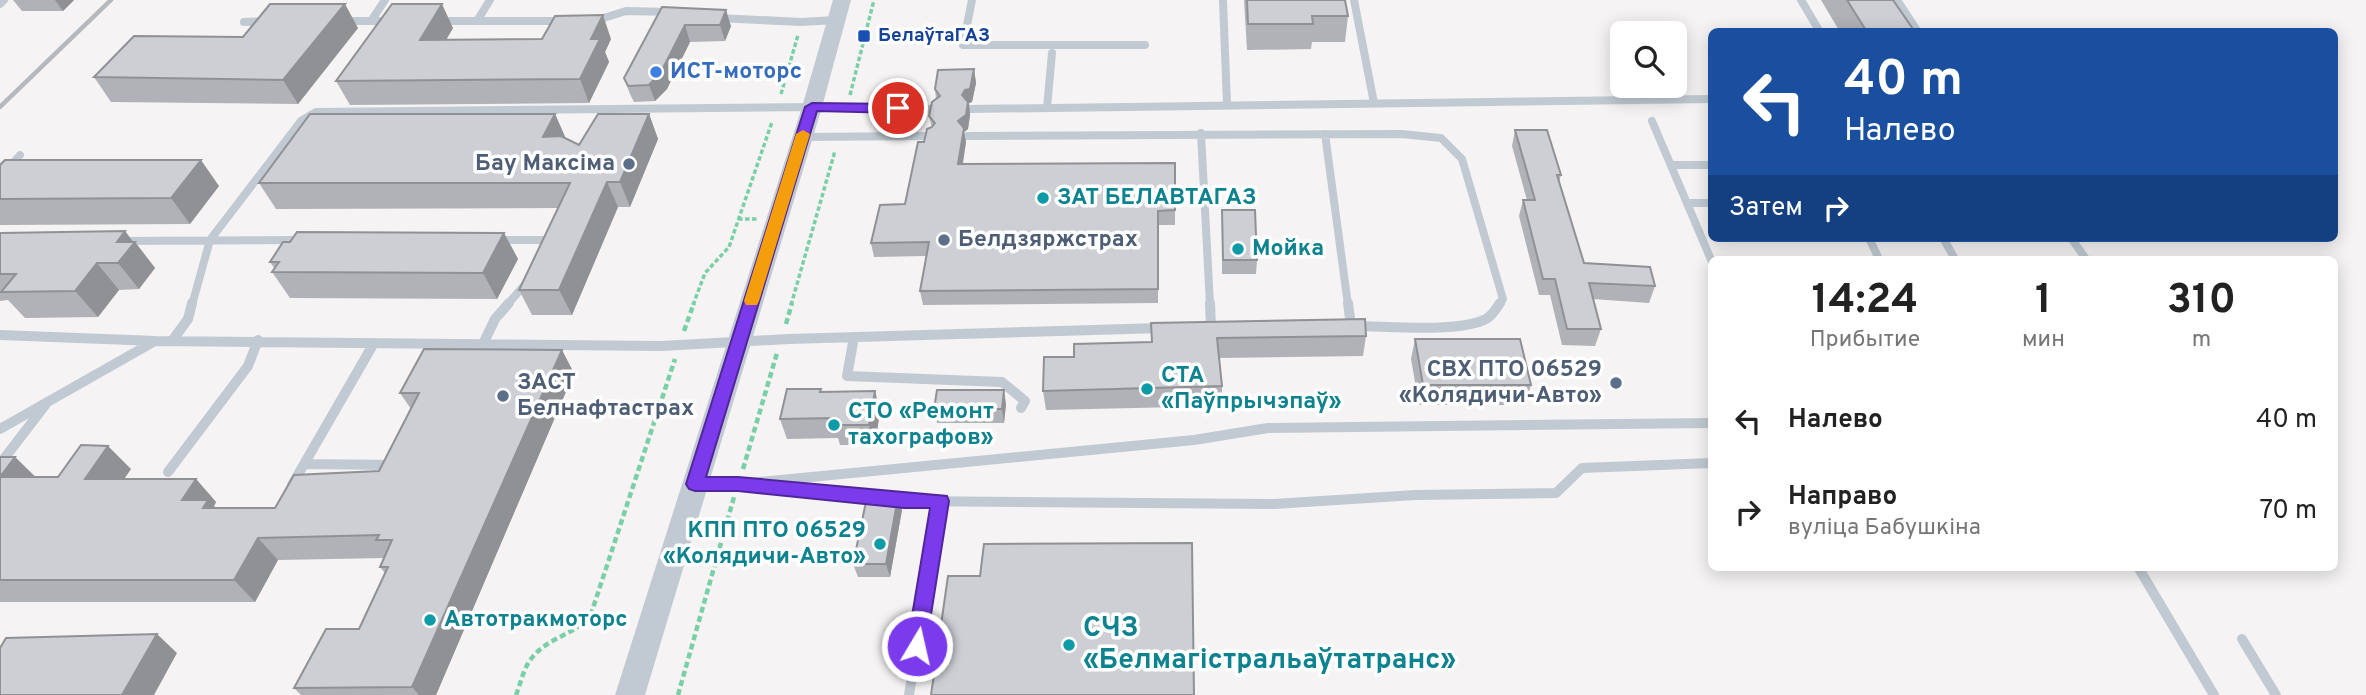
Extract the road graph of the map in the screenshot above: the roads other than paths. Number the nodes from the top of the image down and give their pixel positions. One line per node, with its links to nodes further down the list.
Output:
1 (4, 0): 10 (lane)
2 (386, 0): 16 (lane)
3 (490, 0): 19 (lane)
4 (842, 0): 13 (street)
5 (972, 0): 25 (lane)
6 (1223, 0): 29 (lane)
7 (1353, 0): 28 (lane)
8 (1801, 0): 23 (lane)
9 (1897, 0): 24 (lane)
10 (0, 4)
11 (687, 15): 21 (lane)
12 (714, 18): 13 (lane)
13 (836, 20): 30 (street)
14 (282, 21): 22 (lane)
15 (332, 21): 16 (lane)
16 (371, 21): 17 (lane)
17 (397, 21)
18 (424, 21): 19 (lane)
19 (477, 21): 20 (lane)
20 (570, 21)
21 (584, 21)
22 (244, 22)
23 (1818, 28)
24 (1915, 28)
25 (1145, 46)
26 (1052, 53): 32 (lane)
27 (1708, 99): 28 (lane)
28 (1374, 103): 29 (lane)
29 (1227, 105): 32 (lane)
30 (812, 107): 33 (lane); 37 (street); 46 (lane)
31 (971, 108): 32 (lane)
32 (1047, 108)
33 (936, 109)
34 (1652, 121): 41 (lane)
35 (1201, 133): 36 (lane); 39 (lane); 56 (lane)
36 (1325, 134): 54 (lane); 54 (lane)
37 (802, 136): 38 (lane); 64 (street)
38 (931, 136)
39 (967, 136)
40 (20, 155): 43 (lane)
41 (1671, 165): 42 (lane); 44 (lane)
42 (1708, 165)
43 (0, 178)
44 (1687, 203): 45 (lane); 50 (lane)
45 (1708, 203)
46 (210, 240): 47 (lane); 49 (lane); 63 (lane)
47 (318, 240)
48 (493, 240): 51 (lane)
49 (112, 241)
50 (1709, 256)
51 (536, 263)
52 (531, 274): 66 (lane)
53 (1338, 326): 54 (lane)
54 (1351, 326)
55 (1197, 327): 56 (lane)
56 (1211, 327): 57 (lane)
57 (1223, 327)
58 (1169, 328): 60 (lane)
59 (0, 335): 62 (lane)
60 (854, 337): 64 (lane); 68 (lane)
61 (258, 340): 63 (lane); 65 (lane); 75 (lane)
62 (156, 341): 63 (lane); 67 (lane)
63 (172, 341)
64 (739, 341): 66 (lane); 76 (street)
65 (374, 343): 66 (lane); 73 (lane)
66 (483, 344)
67 (49, 401): 70 (lane); 72 (lane)
68 (1021, 408)
69 (1708, 423): 77 (lane)
70 (0, 429)
71 (1708, 463): 79 (lane)
72 (0, 464)
73 (304, 464): 74 (lane); 78 (lane)
74 (402, 465)
75 (168, 472)
76 (695, 484): 77 (lane); 82 (street)
77 (738, 484): 79 (lane)
78 (286, 495)
79 (940, 501): 83 (lane)
80 (2140, 571): 84 (lane)
81 (2242, 639): 85 (lane)
82 (630, 695)
83 (909, 695)
84 (2214, 695)
85 (2276, 695)

